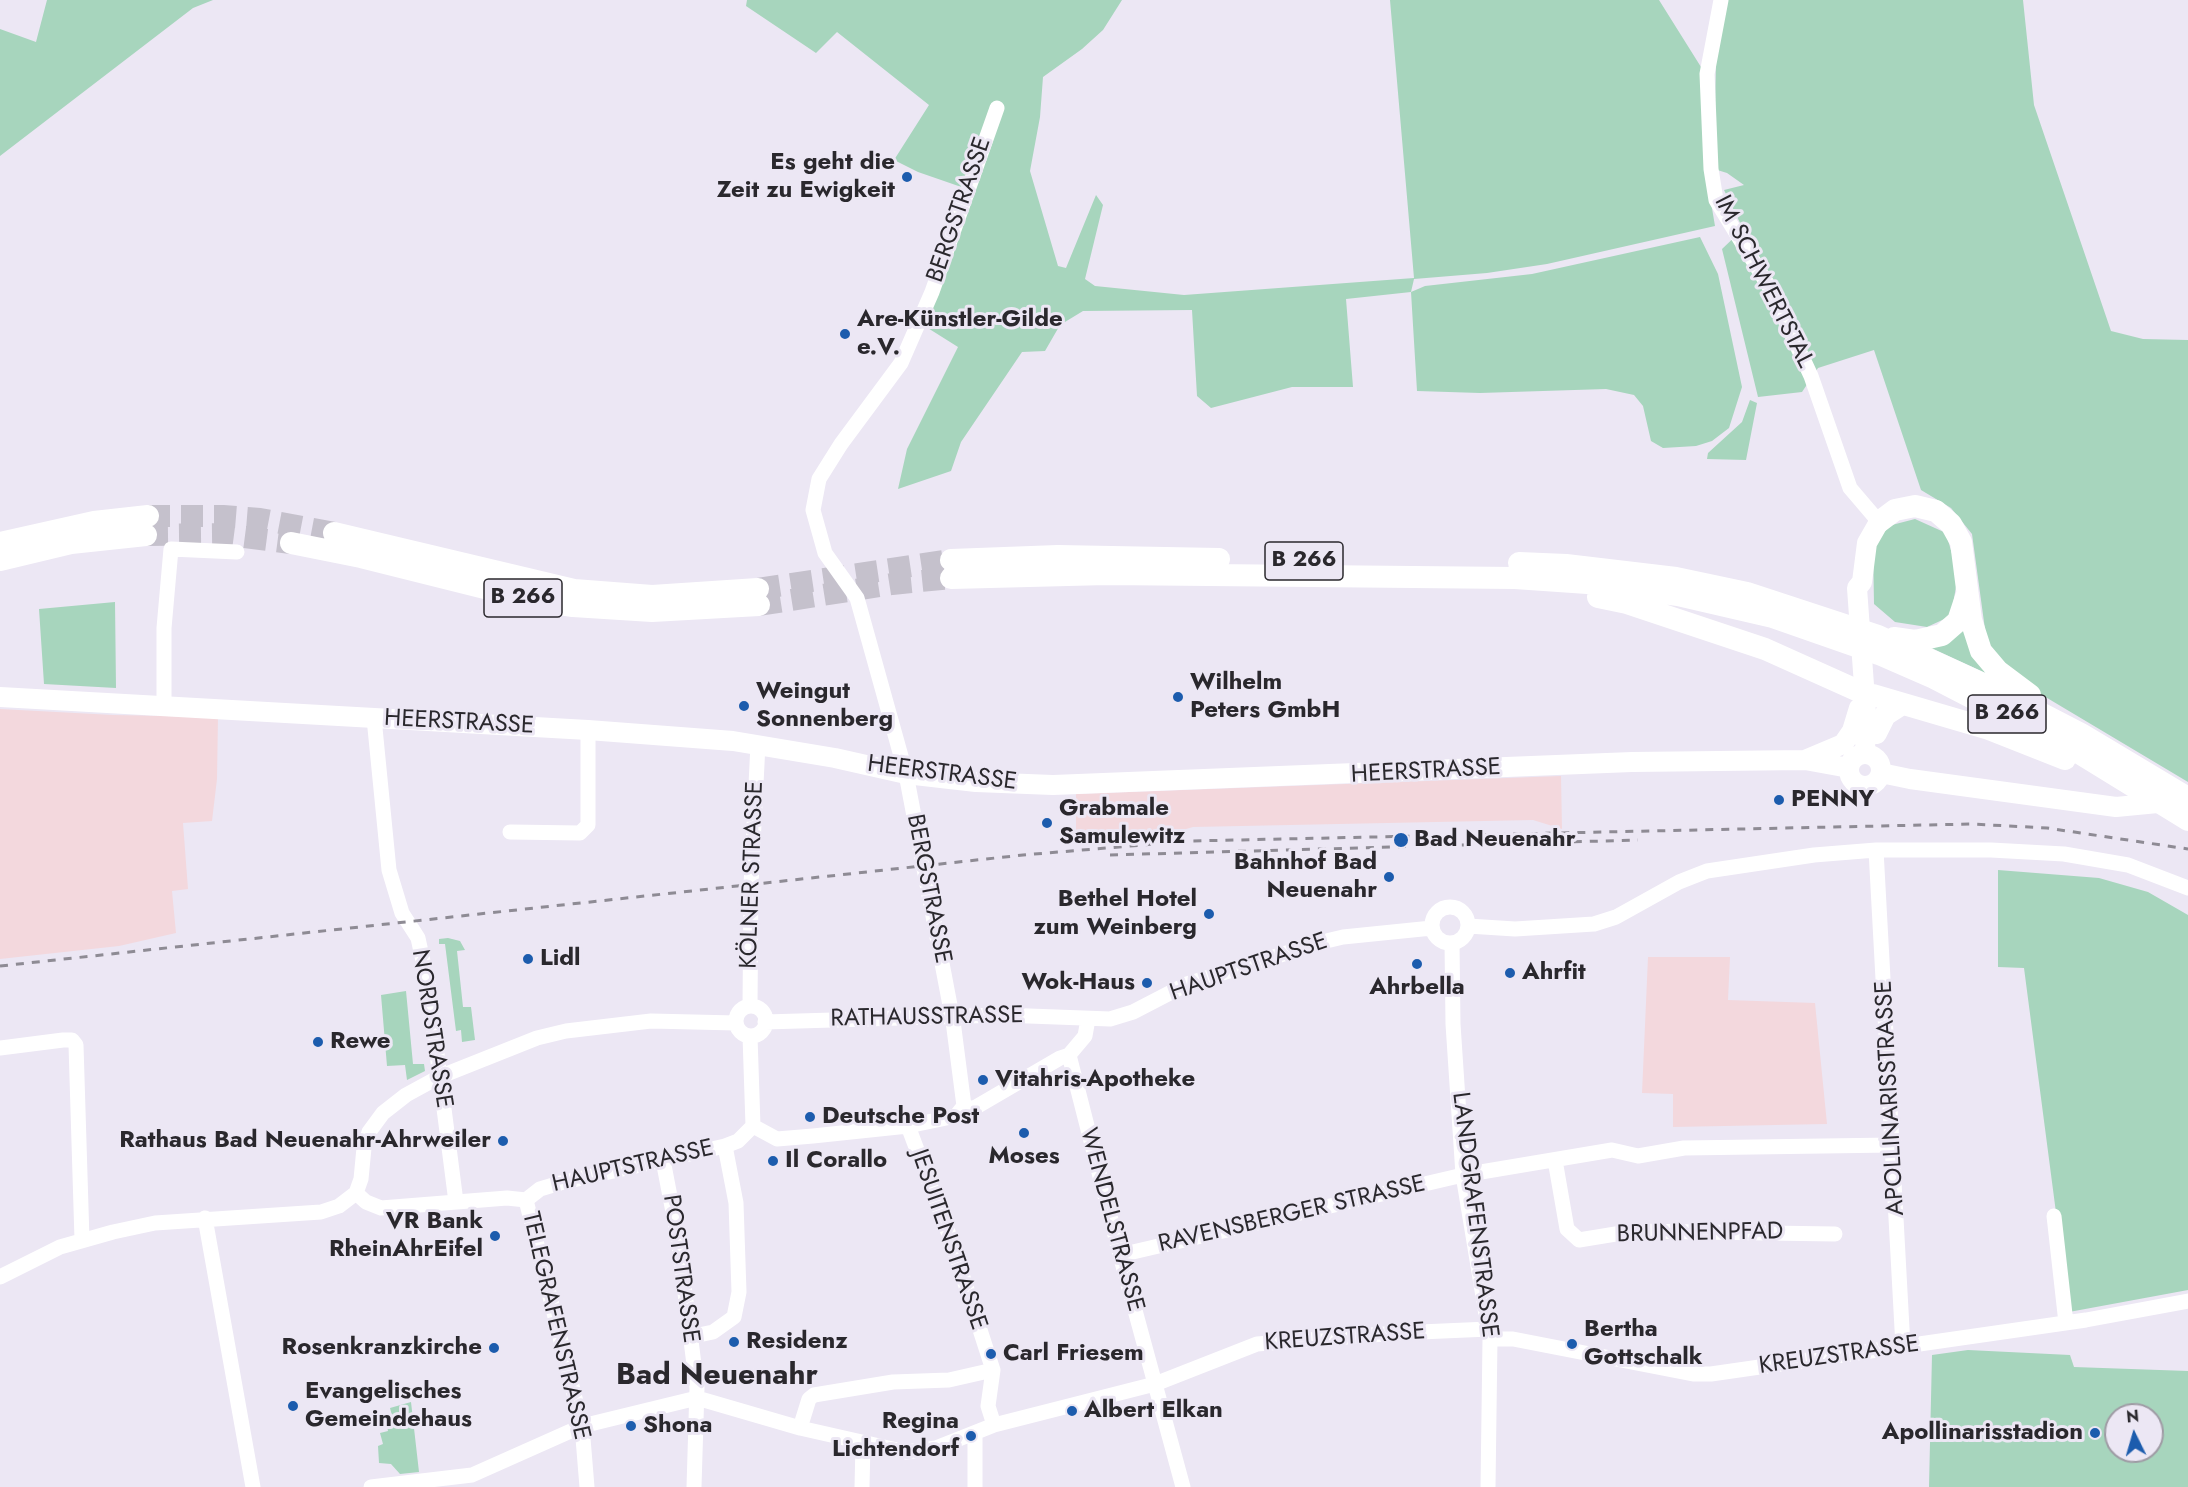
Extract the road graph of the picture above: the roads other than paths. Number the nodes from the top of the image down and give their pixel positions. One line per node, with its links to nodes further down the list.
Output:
1 (1721, 0): 3 (street, IM SCHWERTSTAL)
2 (997, 108): 25 (street, BERGSTRASSE)
3 (1879, 522): 10 (highway, B 266); 13 (main road)
4 (334, 533): 6 (highway, B 266)
5 (0, 543): 8 (highway)
6 (291, 543)
7 (237, 552): 16 (street)
8 (0, 560)
9 (1515, 578): 11 (highway, B 266); 11 (highway, B 266); 13 (highway, B 266)
10 (1967, 596): 12 (highway, B 266); 20 (highway, B 266)
11 (1841, 632): 12 (highway, B 266)
12 (1879, 645): 20 (highway, B 266); 26 (highway, B 266)
13 (1868, 694): 15 (highway, B 266); 19 (main road); 22 (main road); 23 (main road)
14 (0, 697): 16 (main road, HEERSTRASSE)
15 (1902, 704): 19 (highway); 26 (highway, B 266)
16 (164, 706): 17 (main road, HEERSTRASSE)
17 (374, 718): 18 (main road, HEERSTRASSE); 43 (street, NORDSTRASSE)
18 (588, 730): 21 (main road, HEERSTRASSE); 29 (street)
19 (1876, 733): 23 (main road)
20 (2081, 734): 27 (highway, B 266)
21 (758, 744): 25 (main road, HEERSTRASSE); 35 (street, KÖLNER STRASSE)
22 (1805, 760): 24 (main road, HEERSTRASSE); 25 (main road, HEERSTRASSE)
23 (1873, 761): 24 (main road); 24 (main road); 27 (main road)
24 (1849, 768)
25 (906, 774): 36 (street, BERGSTRASSE)
26 (2128, 784): 28 (highway, B 266)
27 (2188, 797)
28 (2188, 820)
29 (510, 832)
30 (1876, 850): 31 (street); 32 (street); 47 (street, APOLLINARISSTRASSE)
31 (2188, 888)
32 (1468, 926): 33 (street); 34 (street)
33 (1432, 928): 34 (street); 37 (street, HAUPTSTRASSE)
34 (1452, 943): 51 (street, LANDGRAFENSTRASSE)
35 (750, 1006): 38 (street); 39 (street)
36 (952, 1017): 37 (street, RATHAUSSTRASSE); 38 (street, RATHAUSSTRASSE); 44 (street, BERGSTRASSE)
37 (1088, 1019): 42 (street)
38 (765, 1022): 40 (street)
39 (736, 1023): 40 (street); 43 (street)
40 (750, 1036): 45 (street)
41 (0, 1048): 58 (street)
42 (1069, 1055): 44 (street); 59 (street, WENDELSTRASSE)
43 (439, 1077): 52 (street); 54 (street, NORDSTRASSE)
44 (959, 1113): 46 (street)
45 (753, 1126): 46 (street); 48 (street, HAUPTSTRASSE)
46 (908, 1126): 66 (street, JESUITENSTRASSE)
47 (1893, 1145): 50 (street, RAVENSBERGER STRASSE); 65 (street, APOLLINARISSTRASSE)
48 (725, 1146): 49 (street, HAUPTSTRASSE); 64 (street)
49 (663, 1160): 53 (street, HAUPTSTRASSE); 64 (street, POSTSTRASSE)
50 (1555, 1160): 51 (street, RAVENSBERGER STRASSE); 57 (street, BRUNNENPFAD)
51 (1463, 1175): 59 (street, RAVENSBERGER STRASSE); 63 (street, LANDGRAFENSTRASSE)
52 (356, 1192): 54 (street, HAUPTSTRASSE); 56 (street)
53 (526, 1200): 54 (street, HAUPTSTRASSE); 70 (street, TELEGRAFENSTRASSE)
54 (456, 1202)
55 (2054, 1216): 62 (street)
56 (205, 1218): 58 (street); 75 (street)
57 (1835, 1234)
58 (82, 1240): 60 (street)
59 (1120, 1255): 67 (street, WENDELSTRASSE)
60 (0, 1277)
61 (2188, 1301): 62 (street, KREUZSTRASSE)
62 (2066, 1323): 65 (street, KREUZSTRASSE)
63 (1490, 1334): 65 (street, KREUZSTRASSE); 67 (street, KREUZSTRASSE); 82 (street, LANDGRAFENSTRASSE)
64 (689, 1337): 68 (street, POSTSTRASSE)
65 (1903, 1347)
66 (993, 1370): 69 (street, JESUITENSTRASSE); 71 (street)
67 (1155, 1384): 69 (street, KREUZSTRASSE); 81 (street, WENDELSTRASSE)
68 (698, 1398): 70 (street); 71 (street, KREUZSTRASSE); 78 (street, POSTSTRASSE)
69 (994, 1425): 72 (street, KREUZSTRASSE)
70 (582, 1426): 74 (street); 77 (street, TELEGRAFENSTRASSE)
71 (800, 1428): 73 (street, KREUZSTRASSE)
72 (975, 1434): 73 (street, KREUZSTRASSE); 80 (street)
73 (863, 1444): 79 (street)
74 (440, 1483): 76 (street)
75 (253, 1487)
76 (371, 1487)
77 (587, 1487)
78 (694, 1487)
79 (862, 1487)
80 (975, 1487)
81 (1183, 1487)
82 (1488, 1487)

